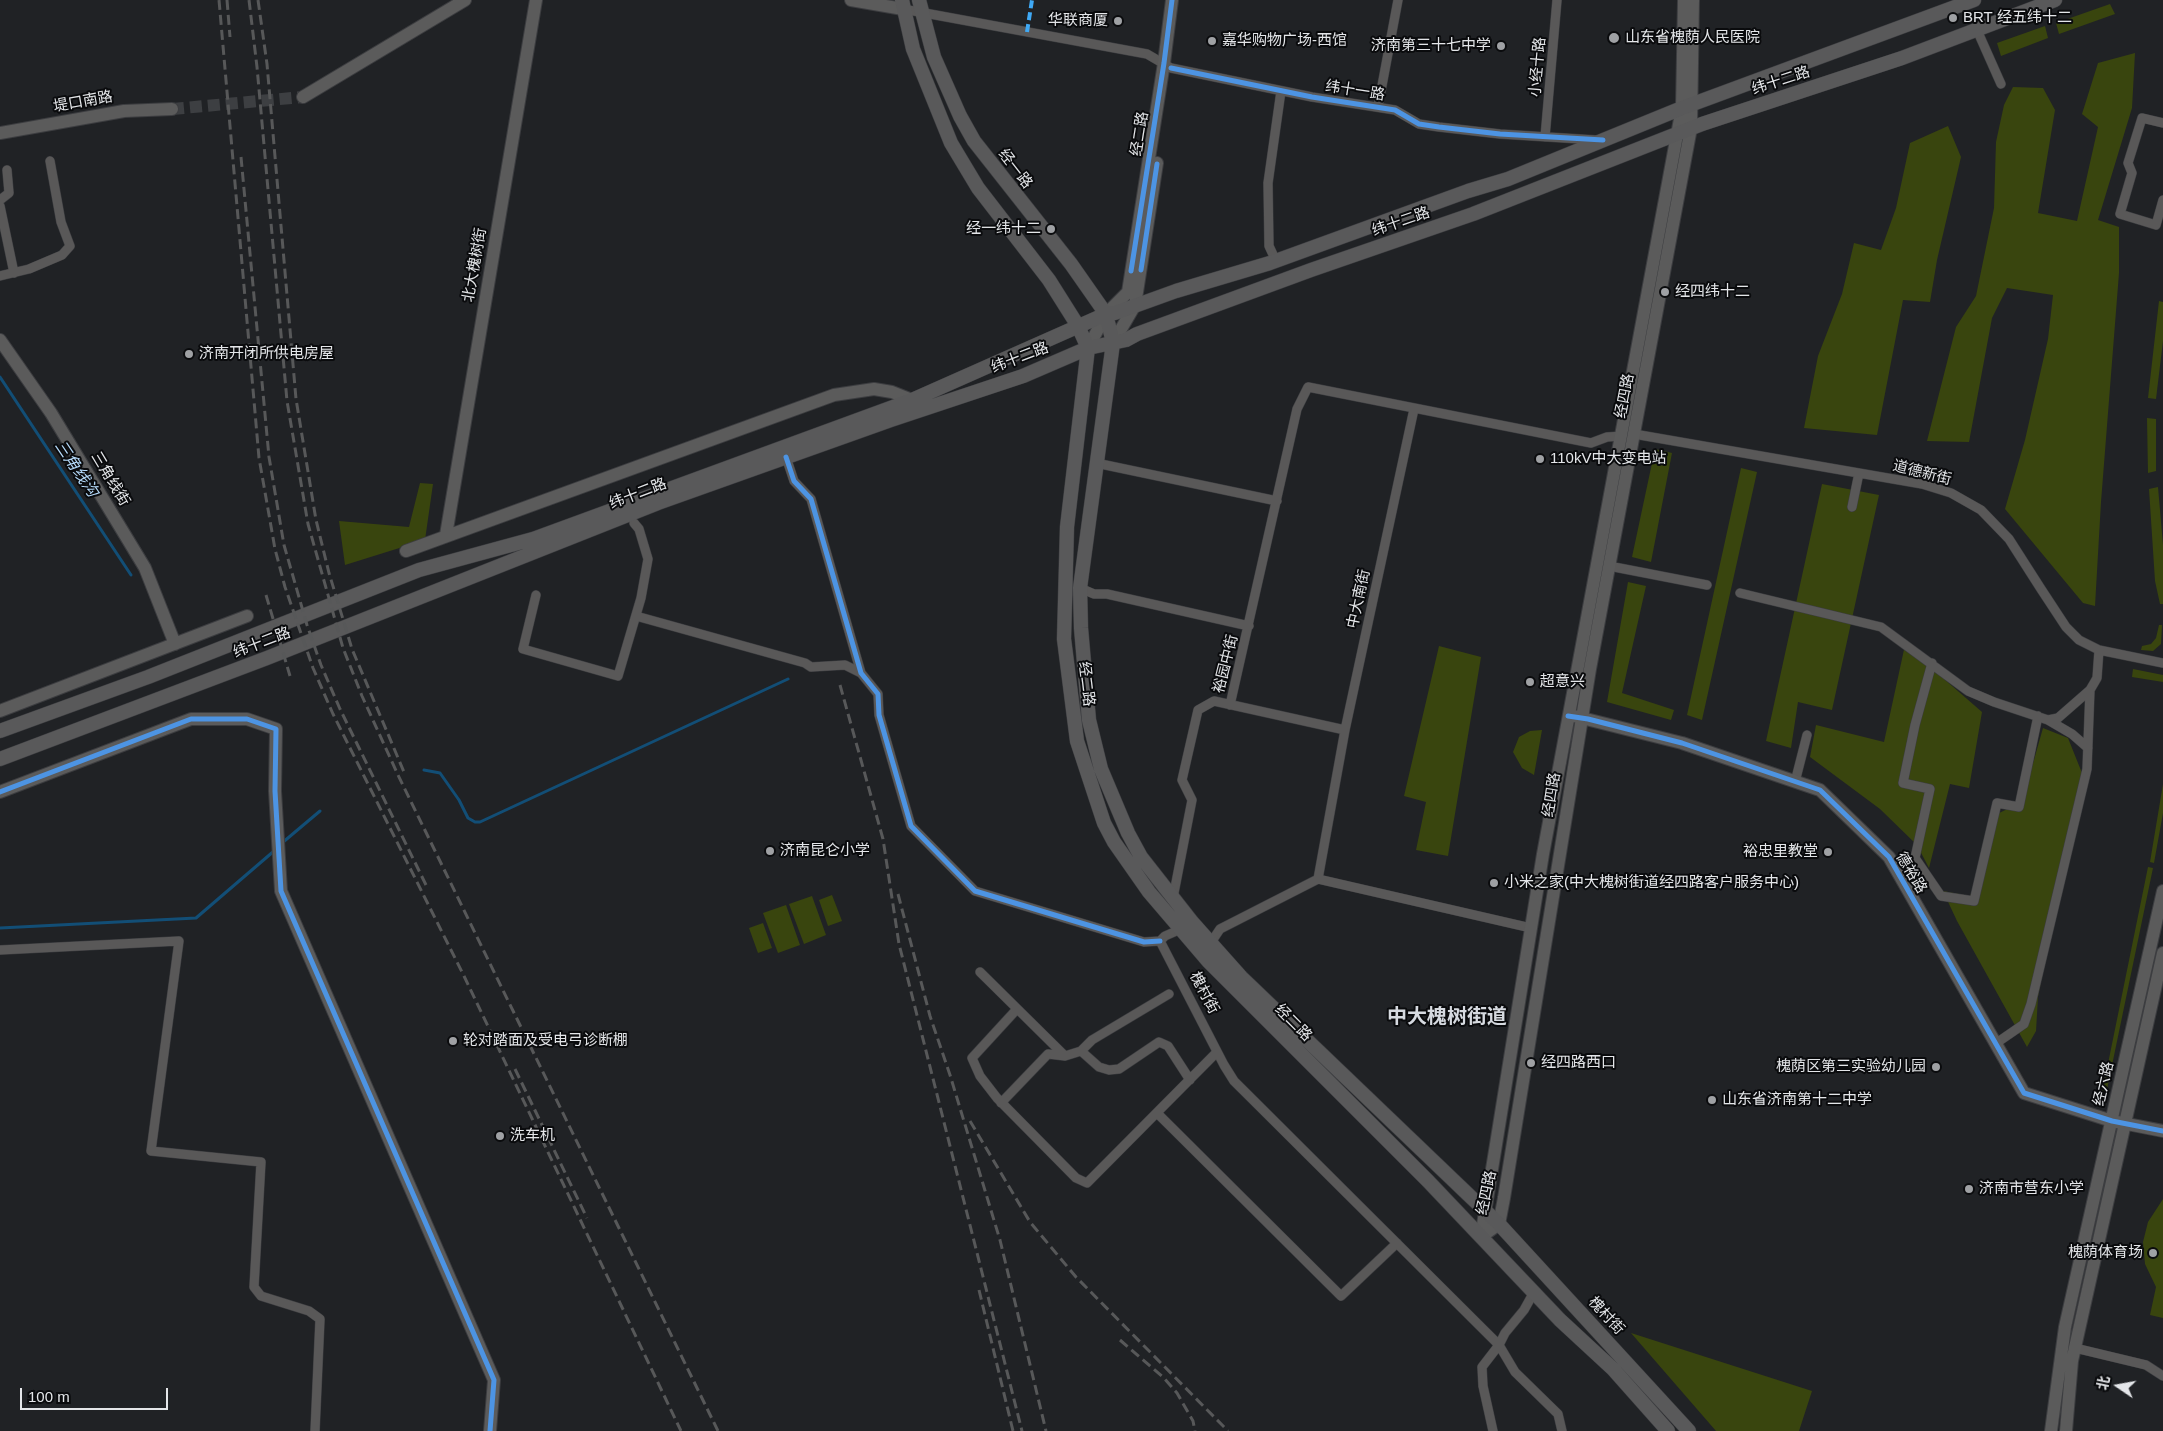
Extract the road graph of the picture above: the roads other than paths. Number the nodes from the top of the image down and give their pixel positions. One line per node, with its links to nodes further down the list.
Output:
1 (465, 0): 18 (street)
2 (536, 0): 51 (street, 北大槐树街)
3 (851, 0): 12 (street)
4 (1172, 0): 15 (street, 经二路)
5 (1178, 0): 15 (street, 经二路)
6 (1398, 0): 20 (street)
7 (1557, 0): 26 (street, 小经十路)
8 (1684, 0): 19 (street, 经四路)
9 (1693, 0): 19 (street, 经四路)
10 (1972, 0): 19 (main road, 纬十二路)
11 (2055, 0): 14 (main road, 纬十二路)
12 (903, 4): 13 (street, 纬十一路); 38 (main road)
13 (920, 6): 15 (street, 纬十一路); 37 (main road, 经一路)
14 (1977, 30): 16 (street); 23 (main road, 纬十二路)
15 (1168, 66): 17 (street, 纬十一路); 36 (street, 经二路); 37 (street, 经二路)
16 (2001, 84)
17 (1281, 91): 20 (street, 纬十一路); 33 (street)
18 (303, 97)
19 (1687, 106): 23 (street, 经四路); 25 (street, 经四路); 27 (main road, 纬十二路)
20 (1378, 107): 26 (street, 纬十一路)
21 (172, 109): 24 (street, 堤口南路)
22 (2163, 123): 31 (street)
23 (1691, 128): 25 (main road, 纬十二路); 44 (street, 经四路)
24 (0, 133)
25 (1676, 134): 40 (main road, 纬十二路); 44 (street, 经四路)
26 (1545, 137): 27 (street, 纬十一路)
27 (1603, 140): 33 (main road, 纬十二路)
28 (50, 161): 34 (street)
29 (7, 170): 30 (street)
30 (0, 200)
31 (2163, 200)
32 (0, 206): 34 (street)
33 (1276, 261): 36 (main road, 纬十二路)
34 (14, 273): 35 (street)
35 (0, 276)
36 (1135, 305): 37 (main road, 纬十二路); 40 (street, 经二路)
37 (1106, 314): 38 (main road, 纬十二路); 40 (main road, 经一路); 41 (street, 经二路)
38 (1078, 326): 41 (main road); 42 (main road, 纬十二路)
39 (0, 340): 61 (street, 三角线街)
40 (1113, 343): 41 (main road, 纬十二路); 46 (main road, 经二路)
41 (1088, 348): 45 (main road, 纬十二路); 84 (main road, 经二路)
42 (912, 400): 51 (street); 74 (main road, 纬十二路)
43 (1414, 409): 44 (street); 48 (street); 73 (street, 中大南街)
44 (1628, 435): 47 (street, 道德新街); 53 (street, 经四路); 69 (street, 经四路)
45 (786, 457): 65 (street); 77 (main road, 纬十二路)
46 (1096, 463): 48 (street); 55 (main road, 经二路)
47 (1859, 474): 49 (street); 62 (street, 道德新街)
48 (1277, 501): 60 (street)
49 (1852, 507)
50 (634, 524): 59 (street)
51 (446, 535): 52 (street)
52 (406, 551)
53 (1609, 566): 54 (street); 71 (street, 经四路)
54 (1708, 585)
55 (1080, 588): 60 (street, 裕园中街); 82 (main road, 经二路)
56 (1740, 593): 63 (street)
57 (536, 596): 59 (street)
58 (247, 616): 61 (street)
59 (636, 616): 65 (street)
60 (1249, 626): 67 (street, 裕园中街)
61 (175, 644): 68 (street)
62 (2099, 650): 64 (street, 道德新街); 66 (street)
63 (1932, 663): 70 (street); 70 (street)
64 (2163, 663)
65 (861, 673): 86 (street)
66 (2090, 690): 72 (street); 76 (street)
67 (1230, 705): 73 (street, 裕园中街); 82 (street)
68 (0, 711)
69 (1568, 716): 71 (street, 德裕路); 83 (street, 经四路)
70 (2038, 716): 72 (street)
71 (1582, 717): 78 (street, 德裕路); 103 (street, 经四路)
72 (2048, 720): 76 (street)
73 (1344, 730): 80 (street, 中大南街)
74 (0, 732)
75 (1807, 735): 78 (street)
76 (2088, 748): 92 (street)
77 (0, 759)
78 (1795, 782): 92 (street, 德裕路)
79 (0, 792): 111 (street)
80 (1318, 879): 83 (street); 85 (street)
81 (2163, 891): 99 (street, 经六路)
82 (1173, 898): 85 (main road, 经二路)
83 (1531, 928): 102 (street, 经四路)
84 (1181, 929): 86 (street); 104 (main road, 经二路)
85 (1208, 940): 102 (main road, 经二路)
86 (1160, 941): 94 (street, 槐村街)
87 (0, 950): 110 (street)
88 (2163, 953): 100 (street, 经六路)
89 (980, 972): 91 (street)
90 (1169, 994): 93 (street)
91 (1017, 1009): 95 (street); 97 (street)
92 (1996, 1044): 99 (street, 德裕路)
93 (1081, 1051): 95 (street); 96 (street)
94 (1217, 1052): 96 (street); 105 (street, 槐村街)
95 (1065, 1056): 97 (street)
96 (1190, 1080): 98 (street)
97 (1001, 1103): 98 (street)
98 (1157, 1113): 105 (street)
99 (2112, 1121): 100 (street, 德裕路); 116 (street, 经六路)
100 (2126, 1123): 101 (street, 德裕路); 108 (street, 经六路)
101 (2163, 1131)
102 (1486, 1211): 103 (main road, 经二路); 104 (street, 经四路)
103 (1499, 1224): 104 (street, 经四路); 115 (main road, 槐村街)
104 (1481, 1237): 106 (main road)
105 (1397, 1243): 107 (street, 槐村街)
106 (1534, 1292): 107 (street); 114 (main road)
107 (1499, 1345): 112 (street); 113 (street, 槐村街)
108 (2075, 1348): 109 (street); 117 (street, 经六路)
109 (2163, 1376)
110 (315, 1431)
111 (490, 1431)
112 (1493, 1431)
113 (1562, 1431)
114 (1668, 1431)
115 (1689, 1431)
116 (2051, 1431)
117 (2066, 1431)

